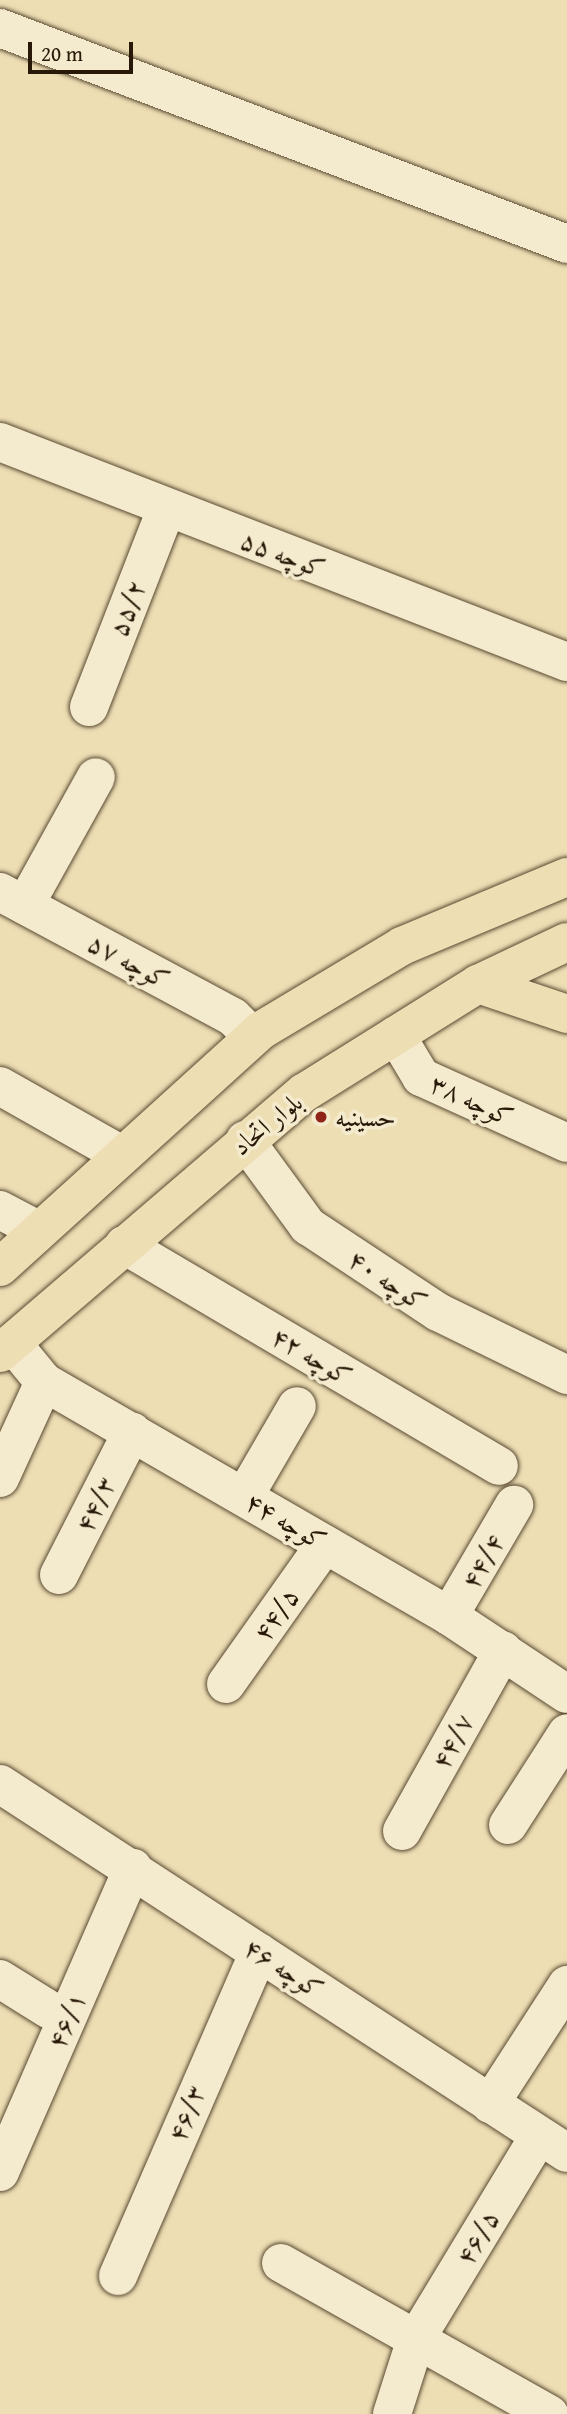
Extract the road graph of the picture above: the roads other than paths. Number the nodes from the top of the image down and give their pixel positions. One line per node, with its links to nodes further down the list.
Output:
1 (0, 28): 2 (street)
2 (567, 244)
3 (3, 451): 4 (street, کوچه ۵۵)
4 (166, 509): 5 (street, کوچه ۵۵); 6 (street, ۵۵/۲)
5 (567, 662)
6 (89, 707)
7 (96, 777): 9 (street)
8 (567, 877): 14 (main road)
9 (13, 899): 14 (street, کوچه ۵۷)
10 (567, 942): 11 (main road, بلوار اتحاد)
11 (478, 984): 12 (main road); 13 (main road, بلوار اتحاد)
12 (567, 1014)
13 (396, 1035): 16 (main road, بلوار اتحاد); 17 (street, کوچه ۳۸)
14 (253, 1037): 18 (main road)
15 (0, 1086): 18 (street)
16 (245, 1140): 21 (main road, بلوار اتحاد); 24 (street, کوچه ۴۰)
17 (567, 1143)
18 (120, 1154): 20 (main road)
19 (0, 1210): 20 (street)
20 (38, 1230): 22 (main road)
21 (124, 1245): 23 (main road, بلوار اتحاد); 28 (street, کوچه ۴۲)
22 (0, 1267)
23 (6, 1348): 25 (street, کوچه ۴۴)
24 (567, 1375)
25 (44, 1382): 27 (street, کوچه ۴۴); 29 (street)
26 (297, 1406): 30 (street)
27 (132, 1432): 30 (street, کوچه ۴۴); 33 (street, ۴۴/۳)
28 (499, 1466)
29 (0, 1478)
30 (244, 1497): 32 (street, کوچه ۴۴)
31 (514, 1506): 34 (street, ۴۴/۴)
32 (325, 1544): 34 (street, کوچه ۴۴); 36 (street, ۴۴/۵)
33 (59, 1576)
34 (449, 1616): 35 (street, کوچه ۴۴)
35 (503, 1650): 37 (street, کوچه ۴۴); 41 (street, ۴۴/۷)
36 (226, 1684)
37 (567, 1694)
38 (567, 1733): 40 (street)
39 (0, 1784): 42 (street, کوچه ۴۶)
40 (508, 1825)
41 (402, 1831)
42 (133, 1868): 43 (street, کوچه ۴۶); 49 (street, ۴۶/۱)
43 (259, 1952): 47 (street, کوچه ۴۶); 51 (street, ۴۶/۳)
44 (0, 1979): 46 (street)
45 (567, 1985): 47 (street)
46 (48, 2009)
47 (490, 2104): 48 (street, کوچه ۴۶)
48 (553, 2144): 52 (street, ۴۶/۵)
49 (0, 2172)
50 (281, 2263): 52 (street)
51 (118, 2276)
52 (416, 2339): 53 (street, ۴۶/۵); 54 (street)
53 (393, 2414)
54 (549, 2414)

